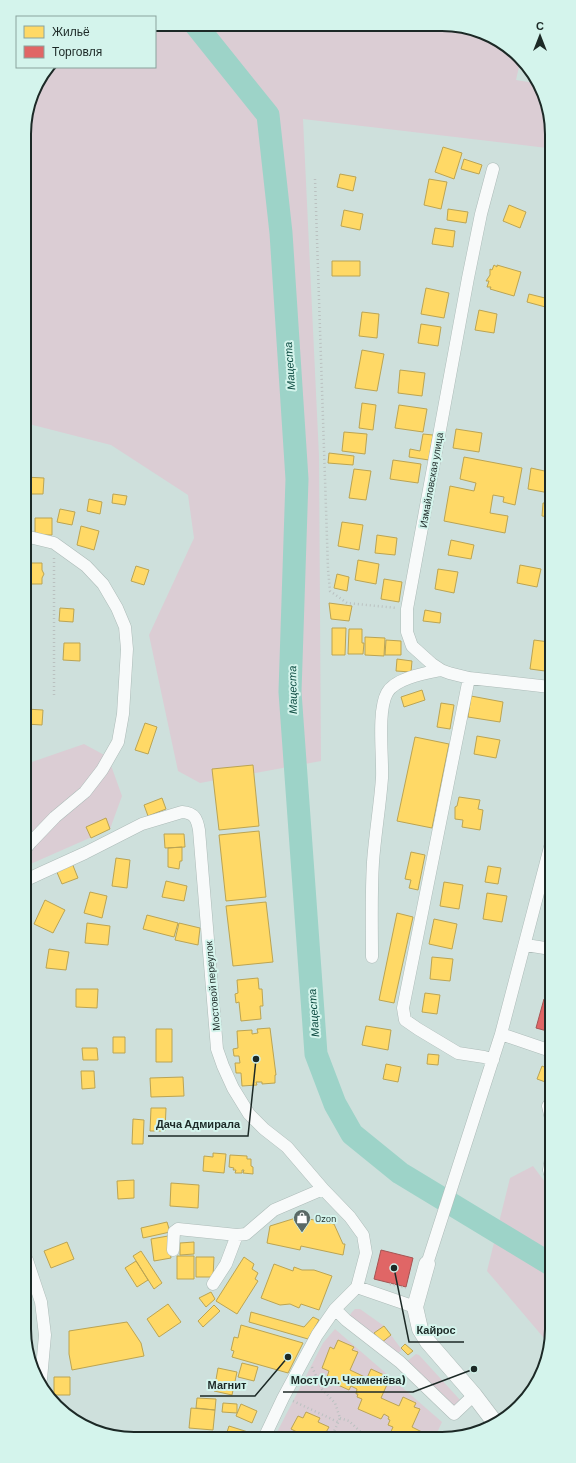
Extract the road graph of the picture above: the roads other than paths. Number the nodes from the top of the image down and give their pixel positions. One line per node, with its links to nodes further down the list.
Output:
1 (493, 169): 3 (street, Измайловская улица)
2 (31, 537): 6 (street)
3 (441, 670): 4 (street, Измайловская улица); 11 (street)
4 (469, 678): 5 (street, Измайловская улица); 14 (street)
5 (545, 686)
6 (31, 841)
7 (545, 867): 9 (street)
8 (31, 877): 15 (street, Мостовой переулок)
9 (526, 945): 10 (street); 12 (street)
10 (545, 948)
11 (372, 957)
12 (502, 1034): 13 (street); 14 (street)
13 (545, 1049)
14 (493, 1060): 18 (street)
15 (323, 1189): 16 (street); 21 (street, Мостовой переулок)
16 (237, 1235): 17 (street); 20 (street)
17 (174, 1250)
18 (427, 1264): 22 (main road)
19 (31, 1272): 24 (street)
20 (213, 1284)
21 (357, 1287): 22 (street); 23 (street)
22 (415, 1307): 25 (main road)
23 (335, 1309): 25 (street); 27 (street)
24 (41, 1374)
25 (474, 1396): 26 (main road)
26 (492, 1419)
27 (267, 1432)

